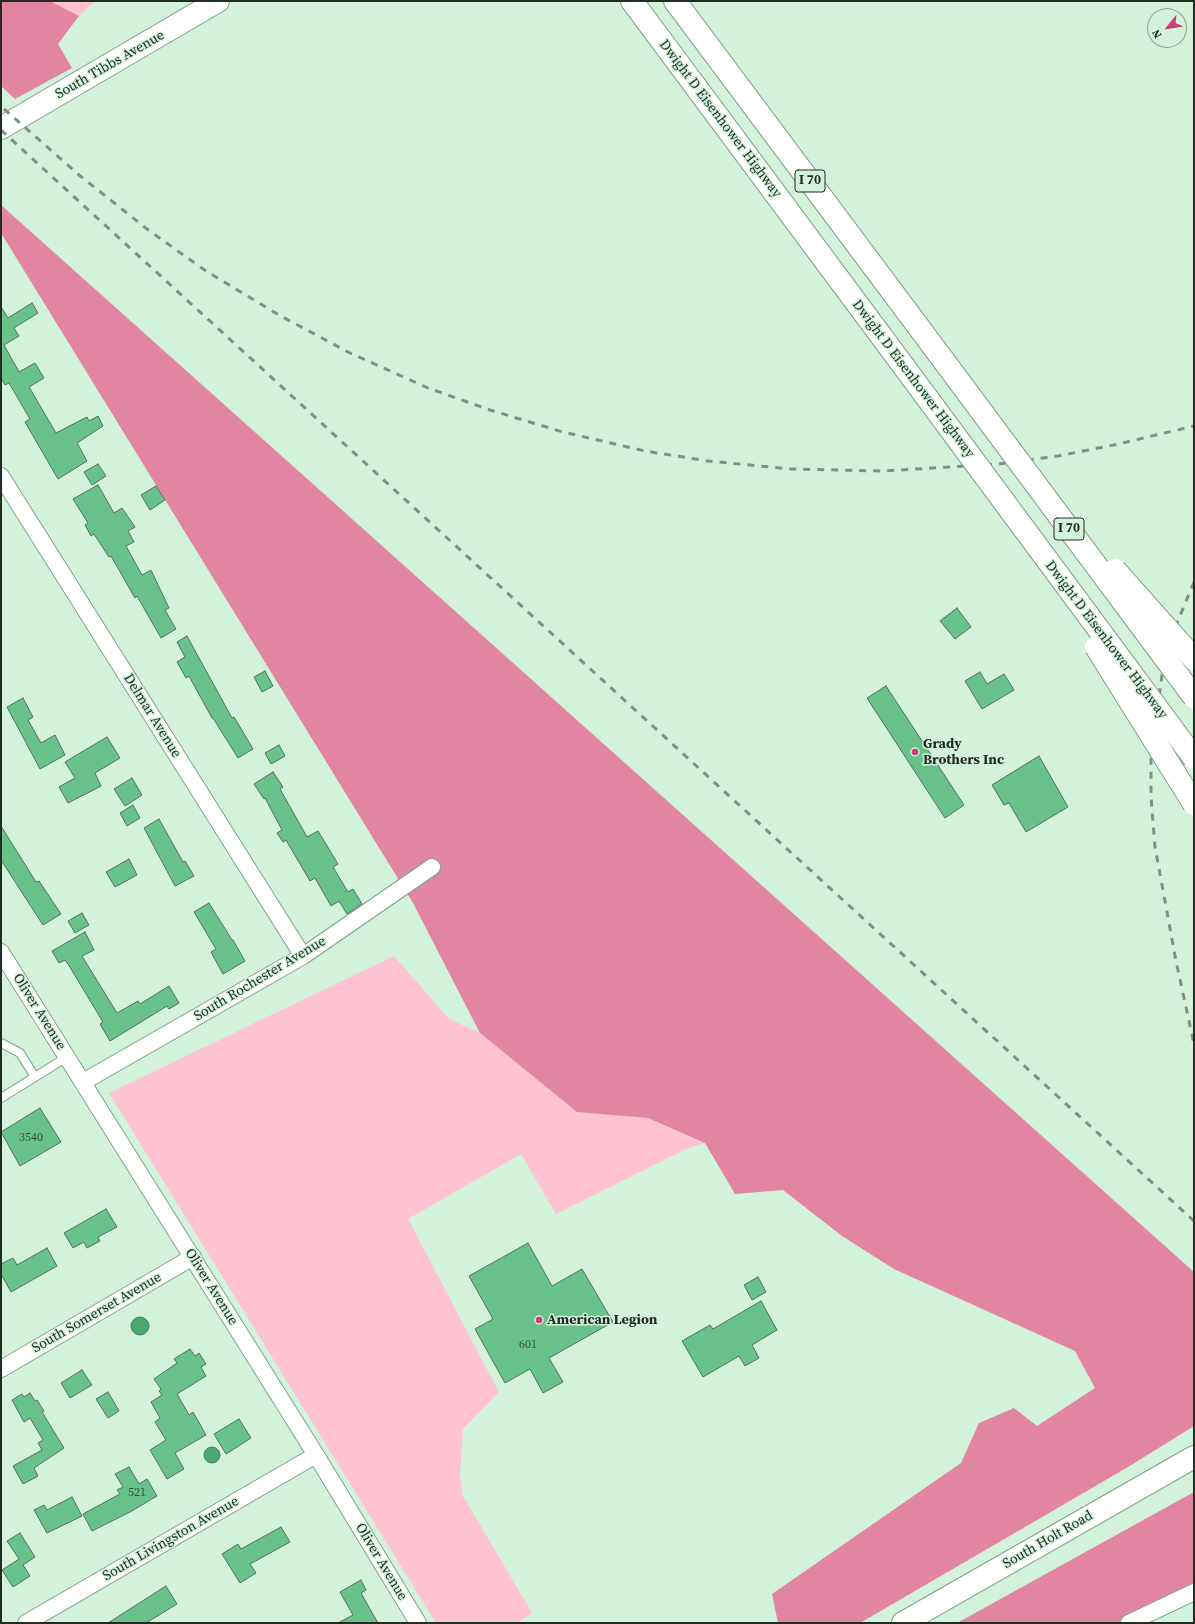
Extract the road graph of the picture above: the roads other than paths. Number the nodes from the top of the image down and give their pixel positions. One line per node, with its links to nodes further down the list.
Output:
1 (218, 1): 4 (main road, South Tibbs Avenue)
2 (632, 1): 7 (main road, Dwight D Eisenhower Highway / I 70, bridge)
3 (676, 1): 6 (main road, I 70, bridge)
4 (1, 128)
5 (1, 476): 14 (street, Delmar Avenue)
6 (1031, 477): 8 (main road, bridge); 9 (main road, I 70, bridge)
7 (1009, 509): 10 (main road, Dwight D Eisenhower Highway / I 70, bridge); 11 (main road, bridge)
8 (1194, 659)
9 (1194, 697)
10 (1194, 758)
11 (1194, 804)
12 (432, 867): 14 (street, South Rochester Avenue)
13 (1, 952): 17 (street, Oliver Avenue)
14 (304, 956): 19 (street, South Rochester Avenue)
15 (5, 1044): 16 (lane); 18 (lane)
16 (1, 1050)
17 (67, 1057): 18 (lane); 19 (street, Oliver Avenue)
18 (35, 1077): 20 (lane)
19 (83, 1082): 21 (street, Oliver Avenue)
20 (1, 1098)
21 (192, 1258): 22 (street, South Somerset Avenue); 23 (street, Oliver Avenue)
22 (1, 1369)
23 (316, 1455): 26 (street, South Livingston Avenue); 27 (street, Oliver Avenue)
24 (1194, 1458): 28 (main road, South Holt Road)
25 (1194, 1592): 29 (street)
26 (26, 1623)
27 (418, 1623)
28 (903, 1623)
29 (1129, 1623)

